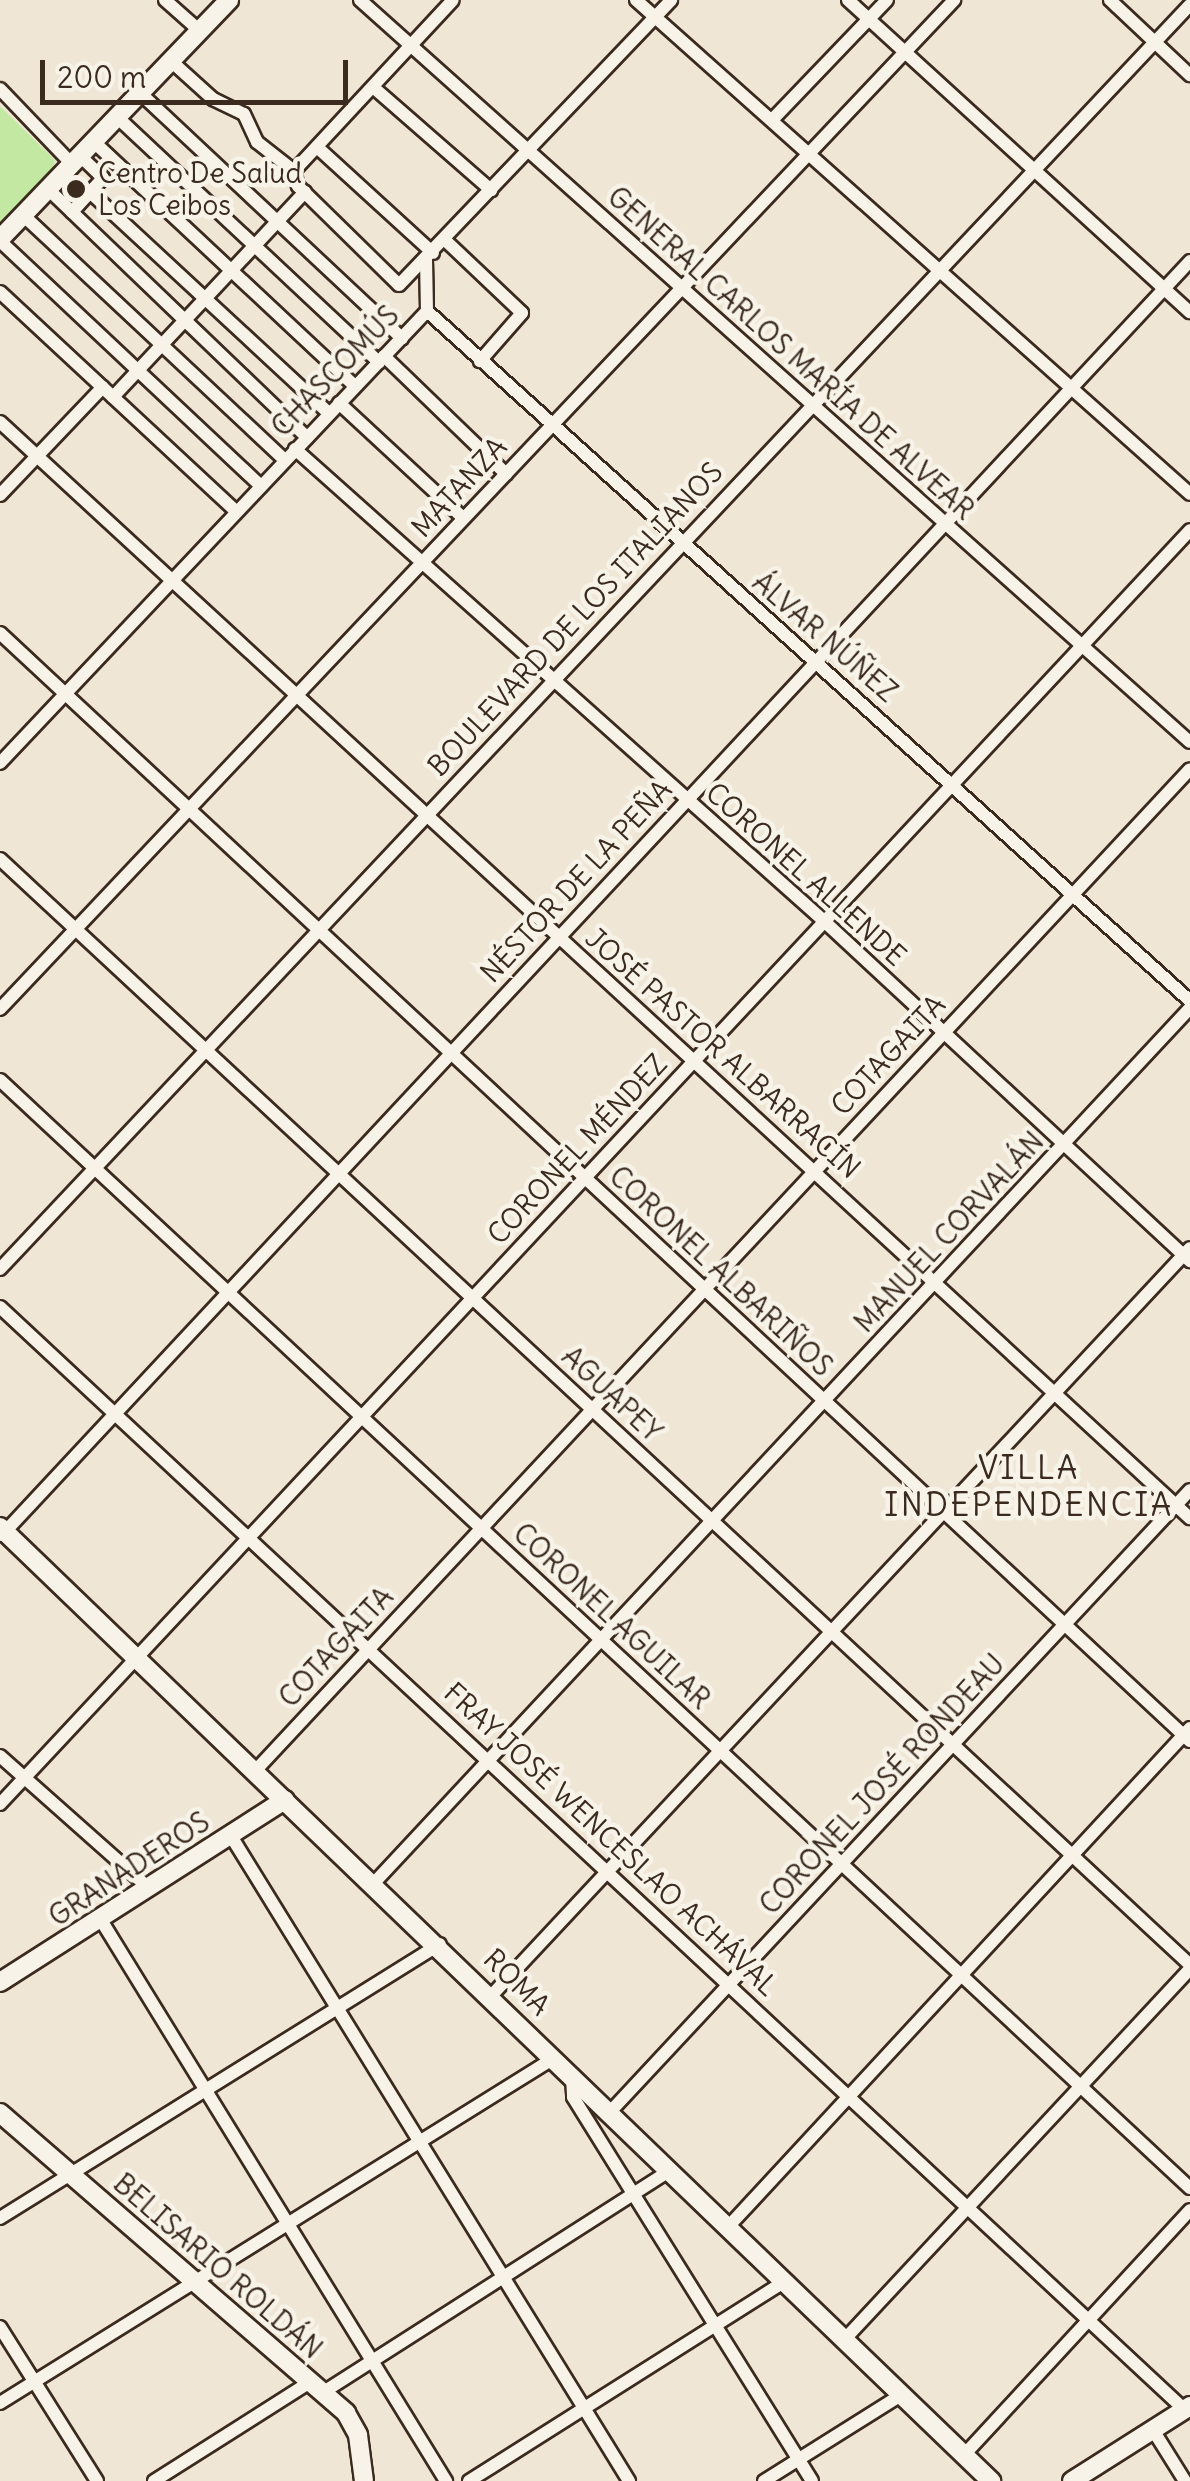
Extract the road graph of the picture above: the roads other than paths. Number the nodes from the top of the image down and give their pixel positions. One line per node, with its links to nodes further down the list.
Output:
1 (165, 0): 14 (street)
2 (229, 0): 14 (street)
3 (360, 0): 16 (street, GENERAL CARLOS MARÍA DE ALVEAR)
4 (453, 0): 16 (street)
5 (636, 0): 12 (street)
6 (671, 0): 12 (street)
7 (848, 0): 13 (street)
8 (887, 0): 13 (street)
9 (954, 0): 17 (street, MATANZA)
10 (1110, 0): 15 (street)
11 (1190, 6): 15 (street, BOULEVARD DE LOS ITALIANOS)
12 (655, 17): 24 (street); 27 (street)
13 (870, 18): 17 (street); 24 (street)
14 (200, 31): 18 (street)
15 (1154, 42): 19 (street); 30 (street, BOULEVARD DE LOS ITALIANOS)
16 (412, 45): 20 (street); 27 (street, GENERAL CARLOS MARÍA DE ALVEAR)
17 (907, 51): 28 (street, MATANZA); 30 (street)
18 (171, 61): 22 (street); 31 (street)
19 (1190, 75)
20 (373, 87): 26 (street); 33 (street)
21 (0, 88): 29 (street)
22 (140, 94): 23 (street); 38 (street)
23 (118, 117): 25 (street); 41 (street)
24 (772, 120): 28 (street)
25 (94, 142): 29 (street); 45 (street)
26 (317, 146): 31 (street); 42 (street)
27 (528, 151): 33 (street); 46 (street, GENERAL CARLOS MARÍA DE ALVEAR)
28 (812, 154): 44 (street); 46 (street, MATANZA)
29 (76, 160): 32 (street); 34 (street)
30 (1034, 168): 44 (street, BOULEVARD DE LOS ITALIANOS); 47 (street)
31 (294, 171): 35 (street)
32 (48, 189): 36 (street); 37 (street)
33 (492, 190): 40 (street)
34 (90, 192): 36 (street); 49 (street)
35 (306, 192): 38 (street); 42 (street)
36 (72, 212): 52 (street)
37 (22, 215): 39 (street); 54 (street)
38 (276, 223): 41 (street); 53 (street)
39 (0, 240): 57 (street)
40 (445, 240): 42 (street); 56 (street)
41 (255, 246): 45 (street); 55 (street)
42 (430, 256): 50 (street, CHASCOMÚS)
43 (1190, 261): 47 (street, NÉSTOR DE LA PEÑA)
44 (940, 268): 58 (street); 61 (street, BOULEVARD DE LOS ITALIANOS)
45 (232, 271): 49 (street); 59 (street)
46 (681, 289): 61 (street, GENERAL CARLOS MARÍA DE ALVEAR); 64 (street, MATANZA)
47 (1162, 290): 51 (street); 58 (street, NÉSTOR DE LA PEÑA)
48 (0, 292): 60 (street)
49 (207, 296): 52 (street); 62 (street)
50 (427, 311): 53 (street, CHASCOMÚS); 56 (street, ÁLVAR NÚÑEZ)
51 (1190, 312)
52 (185, 320): 54 (street); 65 (street)
53 (402, 338): 55 (street, CHASCOMÚS)
54 (162, 345): 57 (street); 68 (street)
55 (382, 359): 59 (street, CHASCOMÚS); 69 (street)
56 (480, 360): 64 (street, ÁLVAR NÚÑEZ)
57 (137, 372): 60 (street); 70 (street)
58 (1073, 385): 71 (street); 75 (street, NÉSTOR DE LA PEÑA)
59 (354, 386): 62 (street, CHASCOMÚS)
60 (108, 392): 67 (street); 73 (street)
61 (811, 405): 75 (street, GENERAL CARLOS MARÍA DE ALVEAR); 77 (street, BOULEVARD DE LOS ITALIANOS)
62 (334, 408): 65 (street, CHASCOMÚS); 74 (street)
63 (0, 422): 67 (street, JOSÉ PASTOR ALBARRACÍN)
64 (552, 425): 69 (street, MATANZA); 77 (street, ÁLVAR NÚÑEZ)
65 (307, 436): 66 (street, CHASCOMÚS)
66 (296, 449): 68 (street, CHASCOMÚS); 78 (street, CORONEL ALLENDE)
67 (36, 456): 72 (street); 79 (street, JOSÉ PASTOR ALBARRACÍN)
68 (285, 460): 70 (street, CHASCOMÚS)
69 (506, 474): 74 (street, MATANZA)
70 (260, 486): 73 (street, CHASCOMÚS)
71 (1190, 494)
72 (0, 495)
73 (236, 511): 79 (street, CHASCOMÚS)
74 (463, 518): 78 (street, MATANZA)
75 (945, 524): 81 (street, GENERAL CARLOS MARÍA DE ALVEAR); 82 (street, NÉSTOR DE LA PEÑA)
76 (1187, 539): 81 (street, CORONEL MÉNDEZ)
77 (679, 543): 82 (street, ÁLVAR NÚÑEZ); 83 (street, BOULEVARD DE LOS ITALIANOS)
78 (421, 564): 83 (street, CORONEL ALLENDE); 85 (street, MATANZA)
79 (170, 582): 84 (street, CHASCOMÚS); 85 (street, JOSÉ PASTOR ALBARRACÍN)
80 (0, 632): 84 (street, CORONEL ALBARIÑOS)
81 (1081, 645): 86 (street, GENERAL CARLOS MARÍA DE ALVEAR); 89 (street, CORONEL MÉNDEZ)
82 (816, 662): 89 (street, ÁLVAR NÚÑEZ); 90 (street, NÉSTOR DE LA PEÑA)
83 (550, 681): 90 (street, CORONEL ALLENDE); 92 (street, BOULEVARD DE LOS ITALIANOS)
84 (66, 694): 87 (street, CHASCOMÚS); 91 (street, CORONEL ALBARIÑOS)
85 (294, 698): 91 (street, MATANZA); 92 (street, JOSÉ PASTOR ALBARRACÍN)
86 (1190, 742)
87 (0, 763)
88 (1190, 769): 94 (street, COTAGAITA)
89 (950, 782): 94 (street, ÁLVAR NÚÑEZ); 95 (street, CORONEL MÉNDEZ)
90 (685, 800): 95 (street, CORONEL ALLENDE); 98 (street, NÉSTOR DE LA PEÑA)
91 (190, 809): 96 (street, CORONEL ALBARIÑOS); 97 (street, MATANZA)
92 (424, 816): 96 (street, BOULEVARD DE LOS ITALIANOS); 98 (street, JOSÉ PASTOR ALBARRACÍN)
93 (0, 858): 97 (street, AGUAPEY)
94 (1072, 893): 99 (street, ÁLVAR NÚÑEZ); 101 (street, COTAGAITA)
95 (824, 921): 101 (street, CORONEL ALLENDE); 104 (street, CORONEL MÉNDEZ)
96 (318, 929): 102 (street, BOULEVARD DE LOS ITALIANOS); 103 (street, CORONEL ALBARIÑOS)
97 (76, 930): 100 (street, MATANZA); 102 (street, AGUAPEY)
98 (558, 936): 103 (street, NÉSTOR DE LA PEÑA); 104 (street, JOSÉ PASTOR ALBARRACÍN)
99 (1190, 1004): 106 (street, MANUEL CORVALÁN)
100 (0, 1008)
101 (945, 1032): 106 (street, CORONEL ALLENDE); 108 (street, COTAGAITA)
102 (206, 1050): 107 (street, BOULEVARD DE LOS ITALIANOS); 109 (street, AGUAPEY)
103 (449, 1053): 109 (street, NÉSTOR DE LA PEÑA); 110 (street, CORONEL ALBARIÑOS)
104 (696, 1059): 108 (street, JOSÉ PASTOR ALBARRACÍN); 110 (street, CORONEL MÉNDEZ)
105 (0, 1080): 107 (street, CORONEL AGUILAR)
106 (1065, 1143): 111 (street, CORONEL ALLENDE); 113 (street, MANUEL CORVALÁN)
107 (93, 1168): 112 (street, BOULEVARD DE LOS ITALIANOS); 115 (street, CORONEL AGUILAR)
108 (816, 1170): 113 (street, JOSÉ PASTOR ALBARRACÍN); 114 (street, COTAGAITA)
109 (336, 1172): 115 (street, NÉSTOR DE LA PEÑA); 116 (street, AGUAPEY)
110 (585, 1179): 114 (street, CORONEL ALBARIÑOS); 116 (street, CORONEL MÉNDEZ)
111 (1188, 1255): 118 (street)
112 (0, 1269)
113 (935, 1282): 118 (street, JOSÉ PASTOR ALBARRACÍN); 119 (street, MANUEL CORVALÁN)
114 (703, 1288): 119 (street, CORONEL ALBARIÑOS); 120 (street, COTAGAITA)
115 (225, 1291): 121 (street, NÉSTOR DE LA PEÑA); 122 (street, CORONEL AGUILAR)
116 (472, 1297): 120 (street, AGUAPEY); 122 (street, CORONEL MÉNDEZ)
117 (0, 1307): 121 (street, FRAY JOSÉ WENCESLAO ACHÁVAL)
118 (1055, 1394): 124 (street, JOSÉ PASTOR ALBARRACÍN); 125 (street)
119 (826, 1402): 125 (street, CORONEL ALBARIÑOS); 127 (street, MANUEL CORVALÁN)
120 (592, 1409): 127 (street, AGUAPEY); 128 (street, COTAGAITA)
121 (114, 1411): 129 (street, NÉSTOR DE LA PEÑA); 130 (street, FRAY JOSÉ WENCESLAO ACHÁVAL)
122 (362, 1417): 128 (street, CORONEL AGUILAR); 130 (street, CORONEL MÉNDEZ)
123 (1190, 1490): 124 (street, CORONEL JOSÉ RONDEAU)
124 (1176, 1505): 126 (street, JOSÉ PASTOR ALBARRACÍN); 131 (street, CORONEL JOSÉ RONDEAU)
125 (944, 1511): 131 (street, CORONEL ALBARIÑOS); 132 (street)
126 (1190, 1518)
127 (712, 1522): 132 (street, AGUAPEY); 133 (street, MANUEL CORVALÁN)
128 (480, 1527): 133 (street, CORONEL AGUILAR); 134 (street, COTAGAITA)
129 (2, 1532): 135 (street, ROMA)
130 (250, 1538): 134 (street, FRAY JOSÉ WENCESLAO ACHÁVAL); 135 (street, CORONEL MÉNDEZ)
131 (1064, 1625): 136 (street, CORONEL ALBARIÑOS); 137 (street, CORONEL JOSÉ RONDEAU)
132 (832, 1632): 137 (street, AGUAPEY); 138 (street)
133 (600, 1640): 138 (street, CORONEL AGUILAR); 140 (street, MANUEL CORVALÁN)
134 (369, 1648): 140 (street, FRAY JOSÉ WENCESLAO ACHÁVAL); 141 (street, COTAGAITA)
135 (136, 1658): 141 (street, ROMA); 142 (street, CORONEL MÉNDEZ)
136 (1188, 1735): 146 (street)
137 (952, 1745): 146 (street, AGUAPEY); 147 (street, CORONEL JOSÉ RONDEAU)
138 (720, 1751): 147 (street, CORONEL AGUILAR); 148 (street)
139 (0, 1756): 142 (street)
140 (488, 1759): 148 (street, FRAY JOSÉ WENCESLAO ACHÁVAL); 149 (street, MANUEL CORVALÁN)
141 (255, 1770): 143 (street, ROMA)
142 (24, 1778): 144 (street, CORONEL MÉNDEZ); 150 (street)
143 (286, 1800): 145 (street, GRANADEROS); 149 (street, ROMA)
144 (0, 1804)
145 (231, 1836): 150 (street, GRANADEROS); 158 (street)
146 (1074, 1855): 153 (street, AGUAPEY); 154 (street)
147 (840, 1864): 154 (street, CORONEL AGUILAR); 156 (street, CORONEL JOSÉ RONDEAU)
148 (610, 1872): 156 (street, FRAY JOSÉ WENCESLAO ACHÁVAL); 157 (street)
149 (374, 1883): 152 (street, ROMA)
150 (150, 1889): 151 (street, GRANADEROS)
151 (101, 1920): 155 (street, GRANADEROS); 162 (street)
152 (440, 1944): 157 (street, ROMA); 158 (street)
153 (1190, 1967): 161 (street)
154 (961, 1975): 161 (street, CORONEL AGUILAR); 163 (street)
155 (0, 1982)
156 (730, 1983): 163 (street, FRAY JOSÉ WENCESLAO ACHÁVAL); 164 (street, CORONEL JOSÉ RONDEAU)
157 (492, 1995): 159 (street, ROMA)
158 (336, 2010): 162 (street); 166 (street)
159 (554, 2058): 160 (street, ROMA); 166 (street)
160 (572, 2076): 164 (street, ROMA); 170 (street)
161 (1079, 2087): 169 (street, CORONEL AGUILAR); 171 (street)
162 (205, 2091): 168 (street); 174 (street)
163 (848, 2094): 171 (street, FRAY JOSÉ WENCESLAO ACHÁVAL); 175 (street)
164 (610, 2112): 167 (street, ROMA)
165 (0, 2114): 168 (street, BELISARIO ROLDÁN)
166 (419, 2144): 174 (street); 176 (street)
167 (669, 2171): 170 (street); 175 (street, ROMA)
168 (69, 2174): 173 (street); 177 (street, BELISARIO ROLDÁN)
169 (1190, 2188)
170 (634, 2193): 176 (street); 181 (street)
171 (968, 2207): 179 (street, FRAY JOSÉ WENCESLAO ACHÁVAL); 182 (street)
172 (1190, 2210): 179 (street)
173 (0, 2218)
174 (288, 2223): 177 (street); 183 (street)
175 (728, 2226): 178 (street, ROMA)
176 (502, 2278): 183 (street); 189 (street)
177 (192, 2281): 184 (street); 185 (street, BELISARIO ROLDÁN)
178 (784, 2282): 181 (street); 182 (street, ROMA)
179 (1088, 2319): 188 (street, FRAY JOSÉ WENCESLAO ACHÁVAL); 191 (street)
180 (0, 2327): 184 (street)
181 (717, 2327): 189 (street); 192 (street)
182 (844, 2340): 186 (street, ROMA)
183 (373, 2361): 185 (street); 196 (street)
184 (34, 2382): 187 (street); 193 (street)
185 (316, 2387): 194 (street); 195 (street, BELISARIO ROLDÁN)
186 (901, 2394): 191 (street, ROMA); 192 (street)
187 (0, 2403)
188 (1188, 2408): 190 (street)
189 (584, 2410): 197 (street); 198 (street)
190 (1153, 2430): 202 (street); 203 (street)
191 (964, 2455): 201 (street, ROMA)
192 (798, 2459): 199 (street); 200 (street)
193 (96, 2481)
194 (154, 2481)
195 (364, 2481)
196 (446, 2481)
197 (469, 2481)
198 (629, 2481)
199 (764, 2481)
200 (812, 2481)
201 (990, 2481)
202 (1072, 2481)
203 (1185, 2481)

